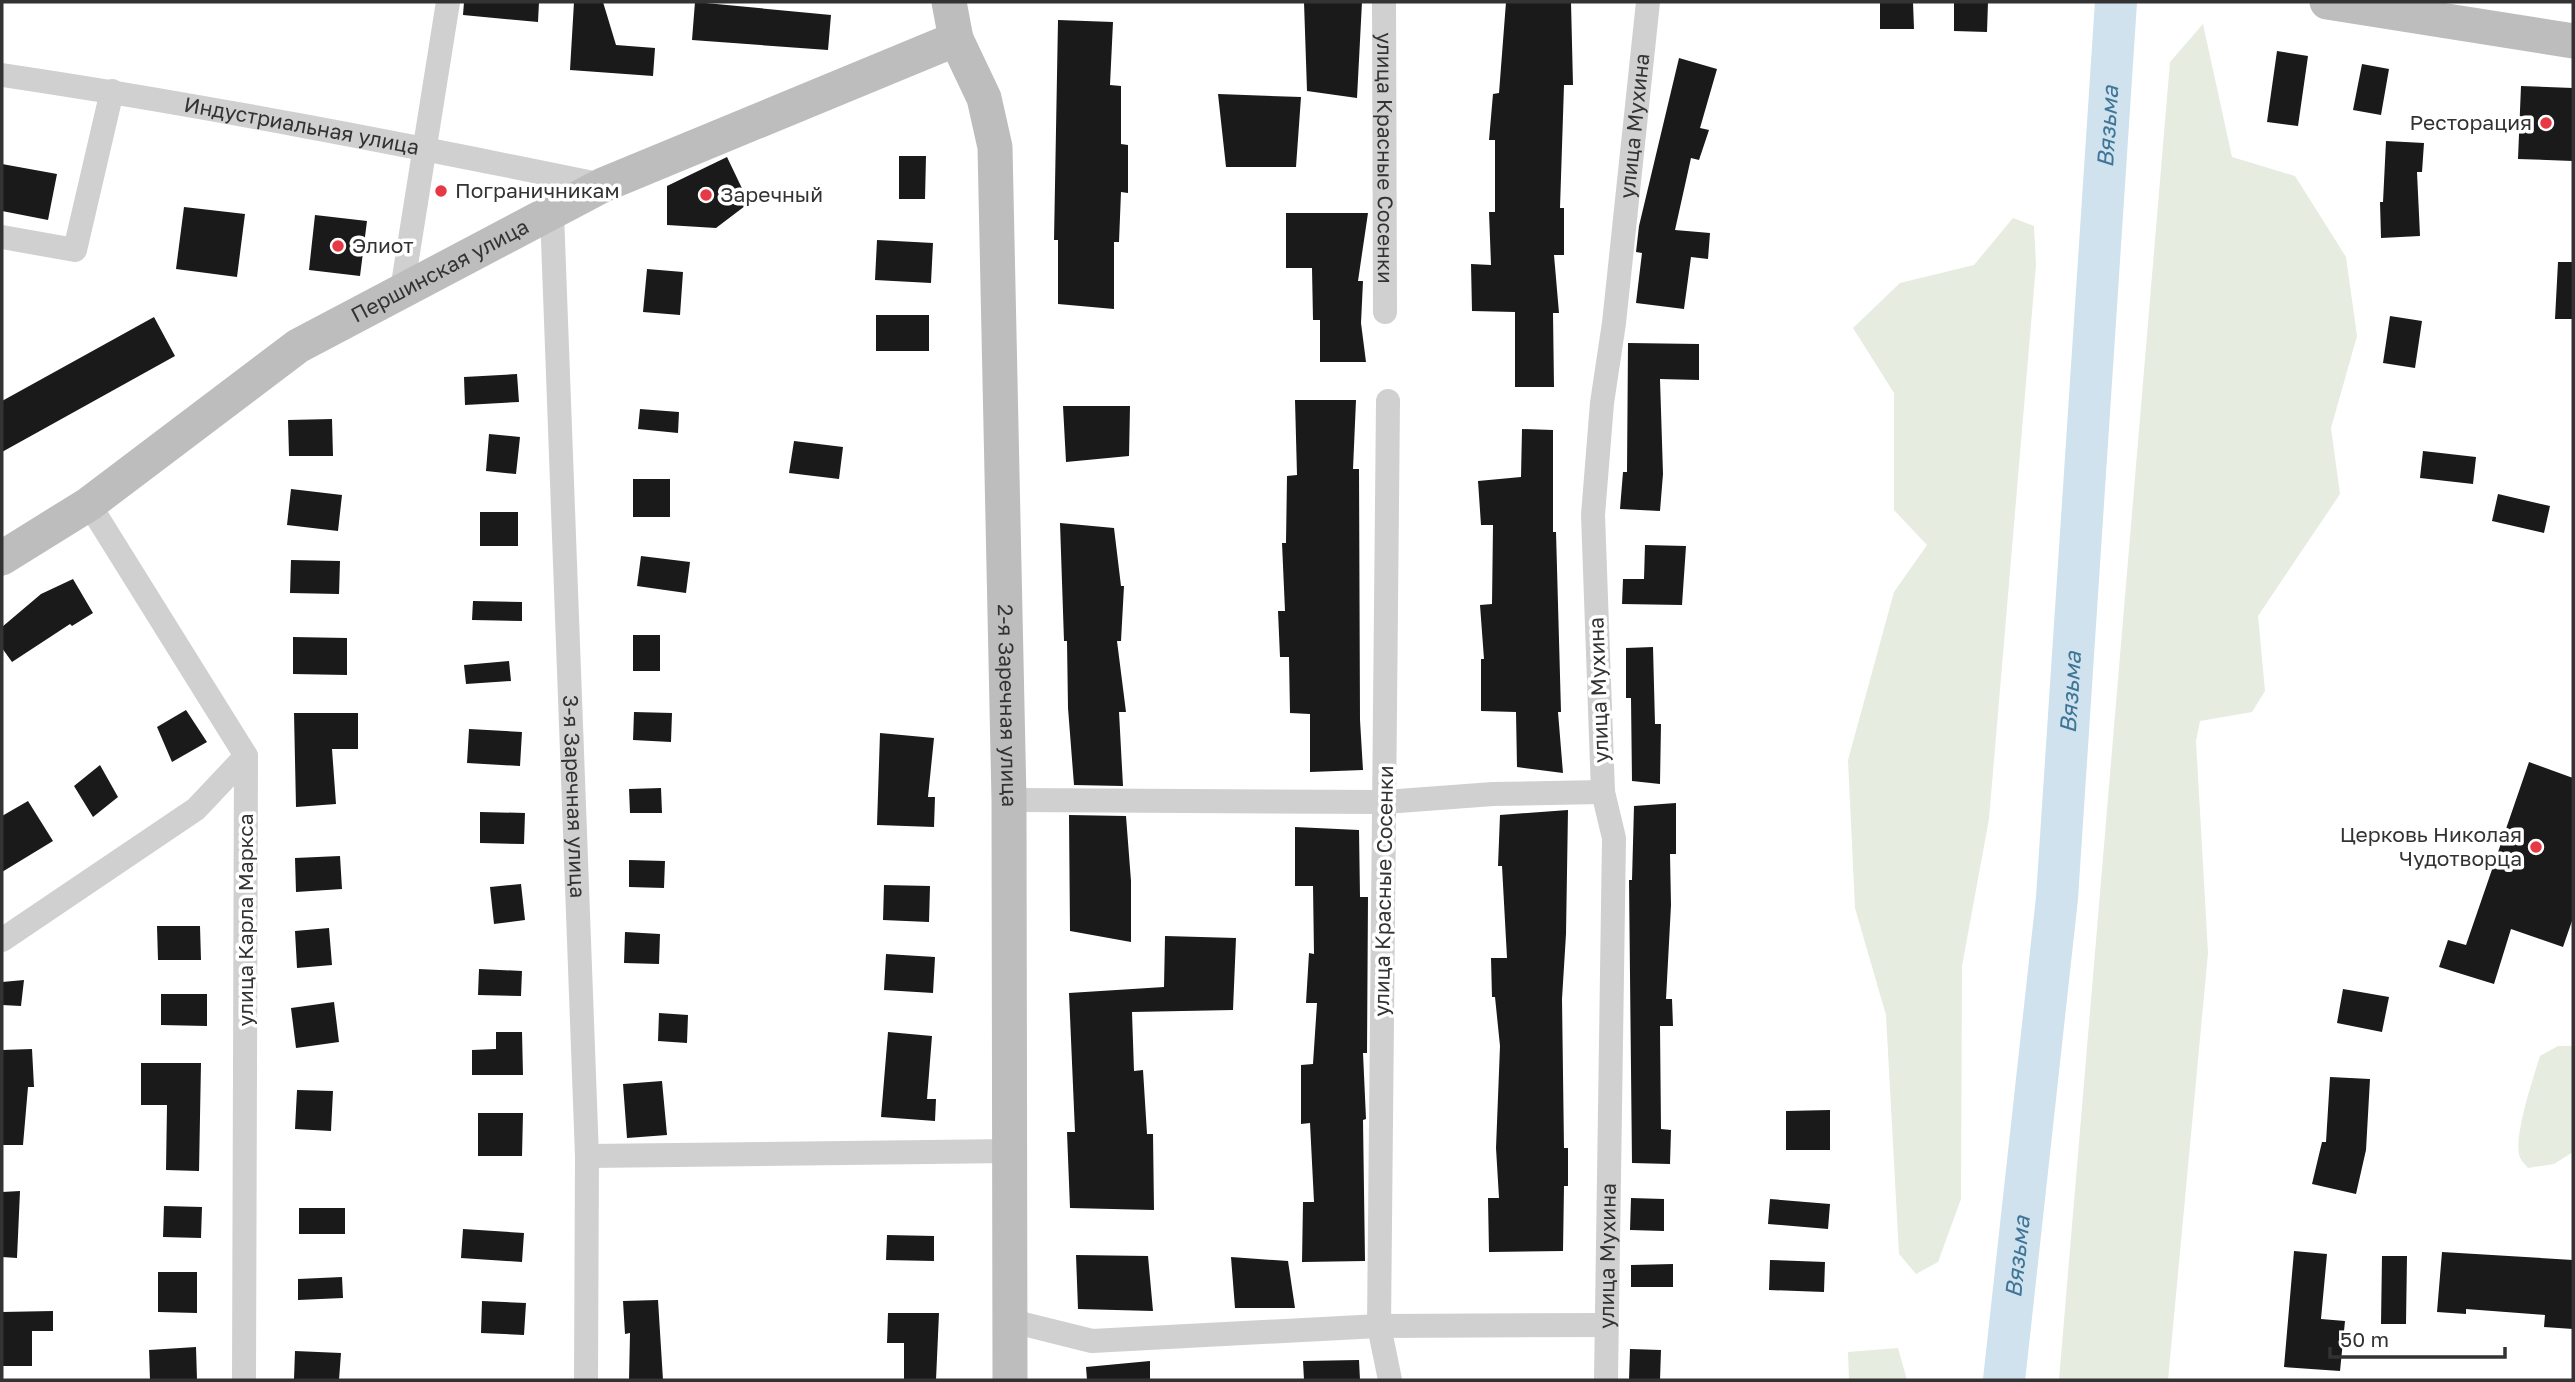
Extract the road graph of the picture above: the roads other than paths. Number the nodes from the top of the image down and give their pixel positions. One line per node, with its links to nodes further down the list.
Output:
1 (448, 2): 10 (street)
2 (949, 2): 6 (main road, 2-я Заречная улица)
3 (1384, 2): 15 (street, улица Красные Сосенки)
4 (1648, 2): 20 (street, улица Мухина)
5 (2327, 2): 7 (main road)
6 (956, 39): 11 (main road, Першинская улица); 21 (main road, 2-я Заречная улица)
7 (2573, 41)
8 (2, 75): 9 (street, Индустриальная улица)
9 (112, 91): 10 (street, Индустриальная улица); 13 (street)
10 (426, 148): 11 (street, Индустриальная улица); 14 (street)
11 (603, 184): 12 (main road, Першинская улица)
12 (552, 213): 14 (main road, Першинская улица); 25 (street, 3-я Заречная улица)
13 (2, 237)
14 (402, 290): 17 (main road, Першинская улица)
15 (1385, 312)
16 (1388, 401): 22 (street, улица Красные Сосенки)
17 (89, 504): 18 (main road, Першинская улица); 19 (street)
18 (2, 558)
19 (246, 756): 23 (street); 29 (street, улица Карла Маркса)
20 (1603, 792): 22 (street); 27 (street, улица Мухина)
21 (1009, 800): 22 (street); 24 (main road, 2-я Заречная улица)
22 (1385, 802): 28 (street, улица Красные Сосенки)
23 (2, 940)
24 (1011, 1151): 25 (street); 26 (main road, 2-я Заречная улица)
25 (587, 1156): 30 (street, 3-я Заречная улица)
26 (1011, 1321): 28 (street); 31 (main road, 2-я Заречная улица)
27 (1605, 1325): 28 (street); 33 (street, улица Мухина)
28 (1379, 1326): 32 (street, улица Красные Сосенки)
29 (244, 1380)
30 (586, 1380)
31 (1010, 1380)
32 (1390, 1380)
33 (1606, 1380)

